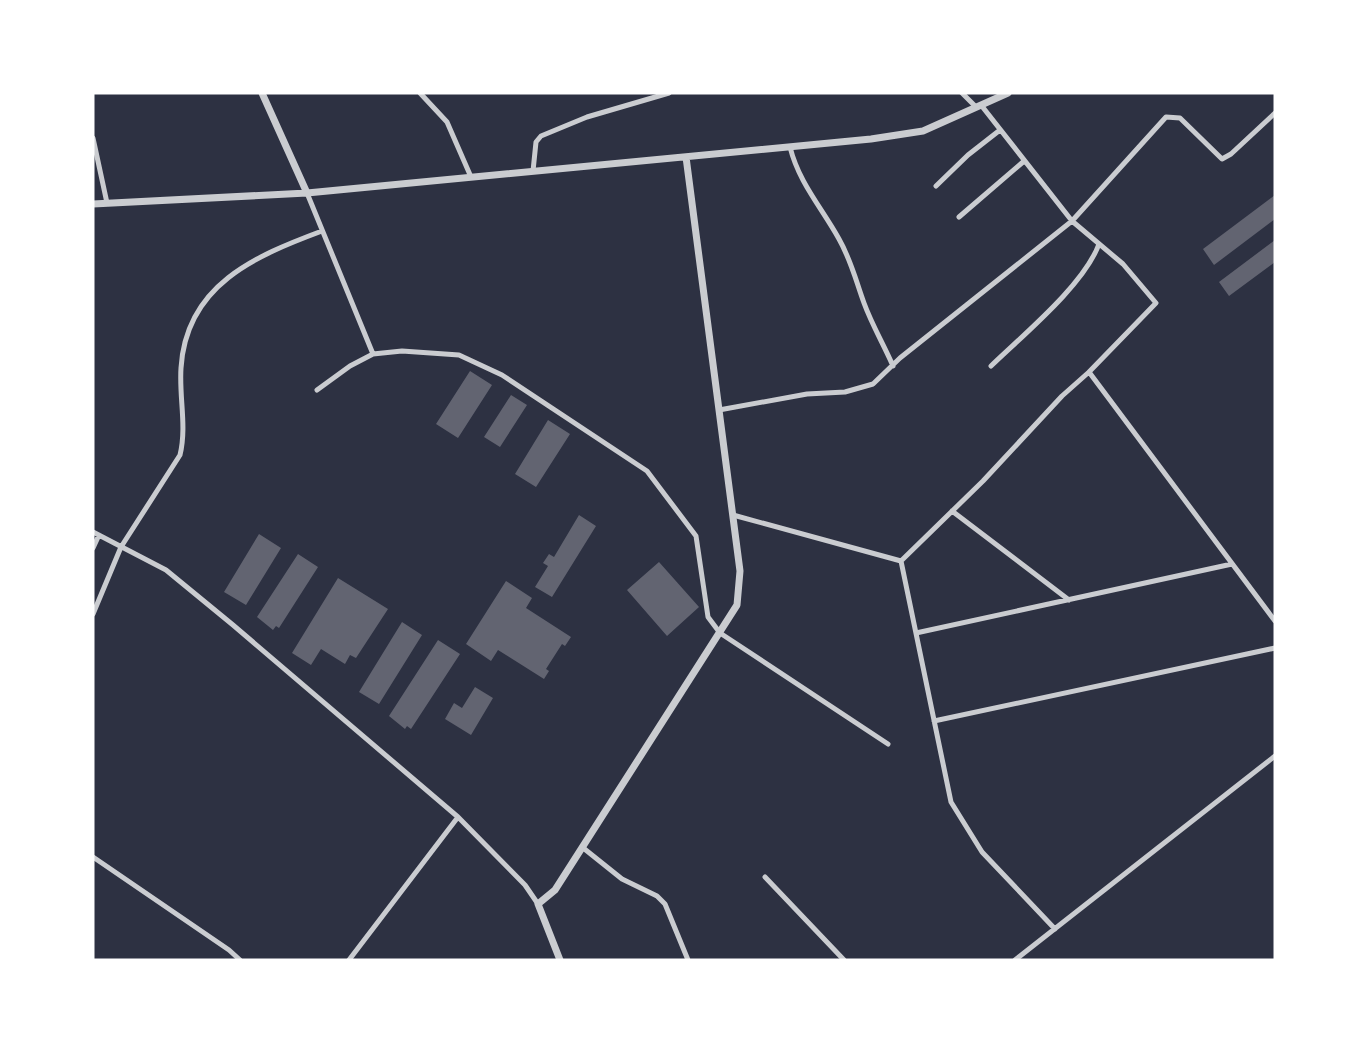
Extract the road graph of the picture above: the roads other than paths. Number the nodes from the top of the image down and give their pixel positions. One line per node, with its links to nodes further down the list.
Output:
1 (262, 93): 16 (street)
2 (420, 93): 14 (street)
3 (669, 93): 13 (street)
4 (962, 93): 6 (street)
5 (1008, 93): 6 (street)
6 (979, 106): 8 (street); 10 (street)
7 (1275, 113): 20 (street)
8 (1000, 130): 12 (street); 15 (street)
9 (93, 138): 17 (street)
10 (790, 147): 11 (street); 24 (street)
11 (686, 157): 13 (street); 28 (street)
12 (1023, 162): 19 (street); 20 (street)
13 (533, 171): 14 (street)
14 (471, 177): 16 (street)
15 (936, 186)
16 (307, 193): 17 (street); 21 (street)
17 (107, 203): 18 (street)
18 (93, 204)
19 (958, 217)
20 (1072, 221): 22 (street); 24 (street)
21 (322, 231): 23 (street); 32 (street)
22 (1099, 244): 25 (street); 26 (street)
23 (374, 354): 27 (street); 39 (street)
24 (893, 366): 28 (street)
25 (991, 366)
26 (1089, 372): 29 (street); 35 (street)
27 (317, 390)
28 (719, 410): 30 (street)
29 (952, 511): 34 (street); 36 (street)
30 (733, 515): 34 (street); 39 (street)
31 (96, 534): 32 (street); 33 (street)
32 (121, 547): 37 (street); 45 (street)
33 (93, 548)
34 (901, 561): 40 (street)
35 (1232, 564): 36 (street); 38 (street)
36 (1069, 600): 40 (street)
37 (93, 614)
38 (1275, 621)
39 (720, 633): 43 (street); 46 (street)
40 (916, 633): 42 (street)
41 (1275, 648): 42 (street)
42 (934, 722): 50 (street)
43 (888, 744)
44 (1275, 757): 50 (street)
45 (458, 817): 49 (street); 52 (street)
46 (582, 847): 49 (street); 54 (street)
47 (93, 857): 51 (street)
48 (765, 876): 55 (street)
49 (538, 904): 53 (street)
50 (1055, 929): 56 (street)
51 (240, 960)
52 (349, 960)
53 (560, 960)
54 (688, 960)
55 (844, 960)
56 (1015, 960)

